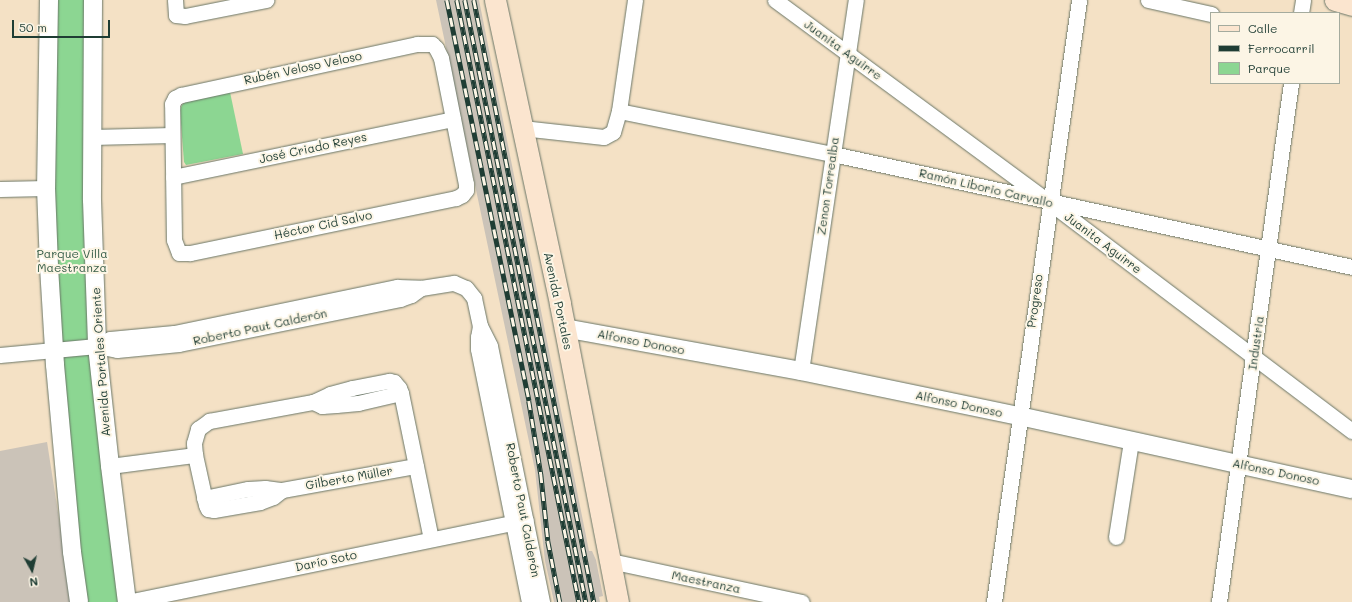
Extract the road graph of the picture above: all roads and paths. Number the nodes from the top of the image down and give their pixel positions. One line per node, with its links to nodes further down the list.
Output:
1 (49, 0): 25 (street)
2 (93, 0): 22 (street, Avenida Portales Oriente)
3 (266, 0): 13 (street)
4 (495, 0): 20 (main road, Avenida Portales)
5 (636, 0): 18 (street)
6 (774, 0): 16 (street, Juanita Aguirre)
7 (856, 0): 16 (street, Zenon Torrealba)
8 (1079, 0): 27 (street, Progreso)
9 (1148, 0): 15 (street)
10 (1303, 0): 14 (street)
11 (1335, 0): 12 (main road)
12 (1352, 5)
13 (175, 7)
14 (1301, 12)
15 (1210, 14)
16 (847, 53): 23 (street, Zenon Torrealba); 27 (street, Juanita Aguirre)
17 (1291, 84): 28 (street, Industria)
18 (619, 111): 20 (street); 23 (street, Ramón Liborio Carvallo)
19 (452, 119): 21 (street, Rubén Veloso Veloso); 24 (street, José Criado Reyes); 24 (street, Héctor Cid Salvo)
20 (522, 128): 30 (main road, Avenida Portales)
21 (172, 136): 22 (street); 24 (street)
22 (92, 137): 31 (street, Avenida Portales Oriente)
23 (833, 154): 27 (street, Ramón Liborio Carvallo); 35 (street, Zenon Torrealba)
24 (173, 177)
25 (46, 188): 26 (street); 32 (street)
26 (0, 190)
27 (1049, 202): 28 (street, Ramón Liborio Carvallo); 34 (street, Juanita Aguirre); 36 (street, Progreso)
28 (1268, 249): 29 (street, Ramón Liborio Carvallo); 34 (street, Industria)
29 (1352, 267)
30 (564, 328): 35 (street, Alfonso Donoso); 47 (main road, Avenida Portales)
31 (97, 346): 32 (street, Roberto Paut Calderón); 41 (street, Avenida Portales Oriente); 44 (street, Roberto Paut Calderón)
32 (54, 350): 33 (street, Roberto Paut Calderón); 48 (street)
33 (0, 355)
34 (1254, 356): 37 (street, Juanita Aguirre); 40 (street, Industria)
35 (801, 371): 36 (street, Alfonso Donoso)
36 (1019, 416): 38 (street, Alfonso Donoso); 54 (street, Progreso)
37 (1352, 431)
38 (1131, 441): 40 (street, Alfonso Donoso); 45 (street)
39 (195, 455): 41 (street); 42 (street, Gilberto Müller); 42 (street, Gilberto Müller)
40 (1238, 464): 43 (street, Alfonso Donoso); 55 (street, Industria)
41 (110, 466): 49 (street, Avenida Portales Oriente)
42 (416, 466): 46 (street)
43 (1352, 489)
44 (520, 521): 46 (street, Darío Soto); 50 (street, Roberto Paut Calderón); 51 (street, Roberto Paut Calderón)
45 (1116, 537)
46 (431, 539): 49 (street, Darío Soto)
47 (610, 561): 52 (main road, Avenida Portales); 53 (street, Maestranza)
48 (79, 602)
49 (127, 602)
50 (530, 602)
51 (542, 602)
52 (618, 602)
53 (802, 602)
54 (994, 602)
55 (1219, 602)

